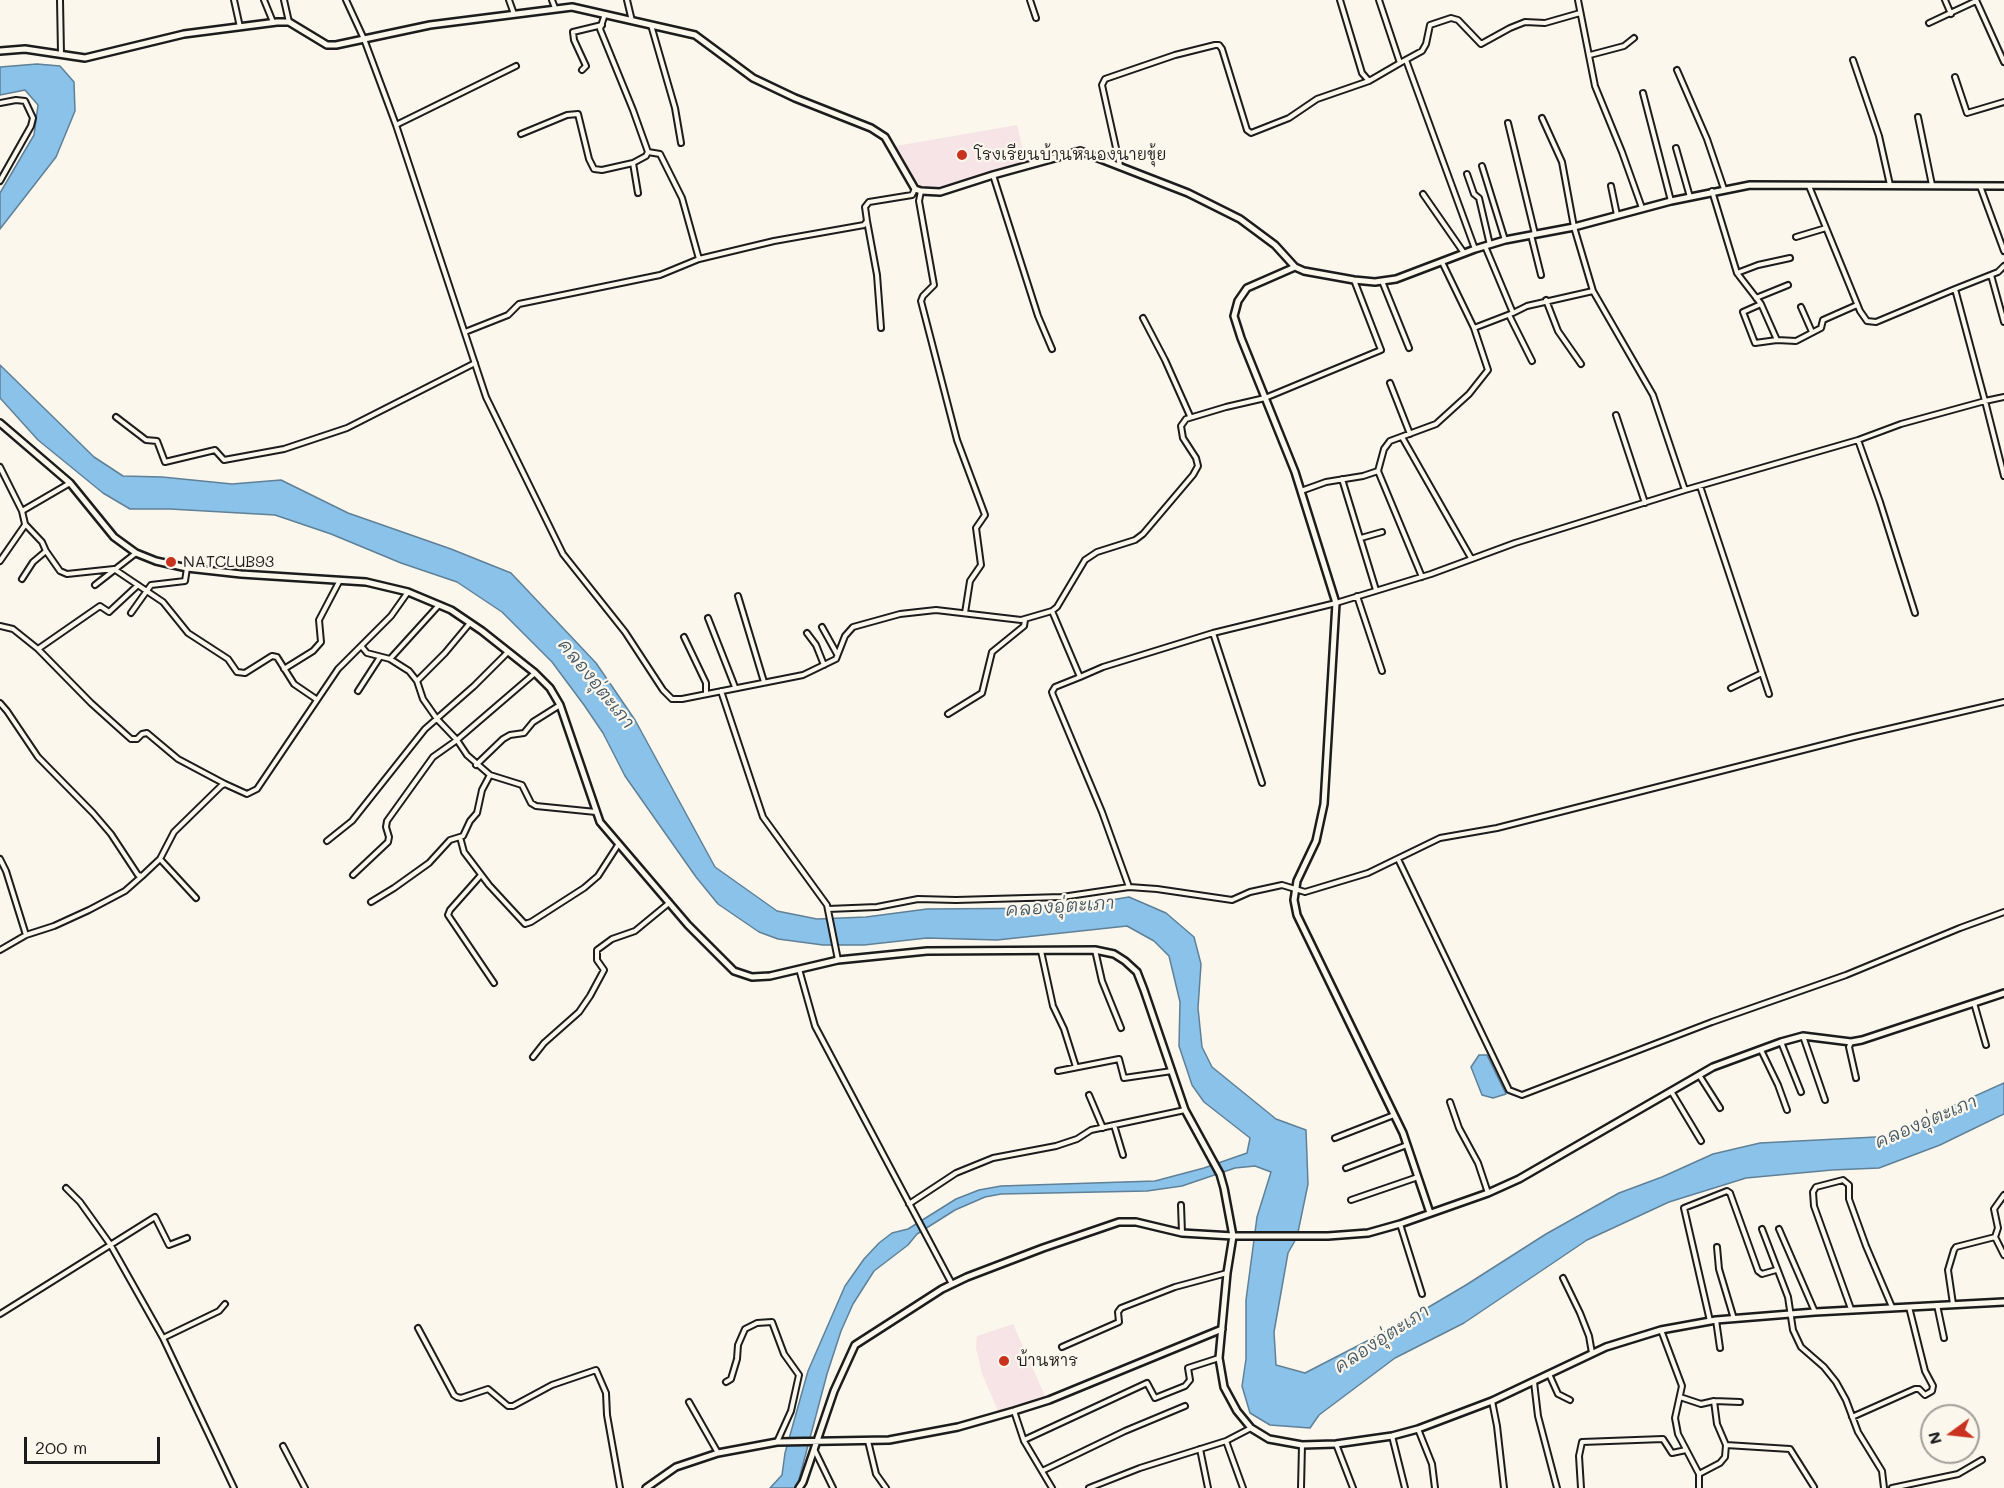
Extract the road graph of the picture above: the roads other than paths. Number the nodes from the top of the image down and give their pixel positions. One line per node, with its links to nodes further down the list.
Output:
1 (60, 0): 31 (street)
2 (234, 0): 27 (street)
3 (264, 0): 22 (street)
4 (285, 0): 23 (street)
5 (346, 0): 29 (street)
6 (509, 0): 19 (street)
7 (552, 0): 15 (street)
8 (627, 0): 21 (street)
9 (1030, 0): 20 (street)
10 (1340, 0): 41 (street)
11 (1379, 0): 36 (street)
12 (1578, 0): 16 (street)
13 (1945, 0): 18 (street)
14 (1976, 1): 18 (street); 35 (street)
15 (555, 8): 17 (street); 19 (street)
16 (1580, 13): 32 (street); 33 (street)
17 (605, 14): 21 (street); 26 (street)
18 (1951, 14): 24 (street)
19 (514, 15): 29 (street)
20 (1036, 18)
21 (632, 21): 25 (street)
22 (273, 22): 23 (street); 27 (street)
23 (289, 22): 29 (street)
24 (1929, 23)
25 (651, 25): 50 (street); 66 (street)
26 (602, 26): 38 (street); 52 (street)
27 (240, 27): 31 (street)
28 (1634, 38): 32 (street)
29 (364, 39): 48 (street)
30 (0, 51): 31 (street)
31 (61, 53)
32 (1590, 55): 72 (street)
33 (1406, 60): 36 (street); 81 (street)
34 (1853, 60): 60 (street)
35 (2004, 62)
36 (1401, 63): 41 (street)
37 (516, 66): 48 (street)
38 (582, 70)
39 (1677, 70): 65 (street)
40 (1955, 76): 43 (street)
41 (1369, 81): 54 (street)
42 (1643, 93): 71 (street)
43 (2004, 102)
44 (0, 103): 58 (street)
45 (1918, 117): 61 (street)
46 (1542, 118): 75 (street)
47 (1508, 123): 77 (street)
48 (396, 125): 107 (street)
49 (522, 134): 53 (street)
50 (681, 143)
51 (1676, 148): 70 (street)
52 (648, 152): 53 (street); 85 (street)
53 (633, 163): 68 (street)
54 (1120, 166): 57 (street); 88 (street)
55 (1482, 166): 79 (street)
56 (1467, 174): 80 (street)
57 (993, 175): 66 (street); 111 (street)
58 (0, 180)
59 (1809, 185): 60 (street); 65 (street); 76 (street)
60 (1890, 185): 61 (street)
61 (1932, 185): 63 (street)
62 (1611, 186): 73 (street)
63 (1980, 186): 64 (street); 82 (street)
64 (2004, 186)
65 (1724, 189): 67 (street)
66 (918, 190): 74 (street); 159 (street)
67 (1712, 192): 70 (street); 89 (street)
68 (638, 193)
69 (1423, 194): 83 (street)
70 (1690, 197): 71 (street)
71 (1671, 201): 72 (street)
72 (1641, 208): 73 (street)
73 (1617, 215): 75 (street)
74 (867, 221): 85 (street); 105 (street)
75 (1574, 227): 77 (street); 96 (street)
76 (1826, 228): 78 (street); 100 (street)
77 (1533, 235): 79 (street); 90 (street)
78 (1796, 237)
79 (1505, 240): 80 (street)
80 (1487, 245): 81 (street); 102 (street)
81 (1475, 249): 83 (street)
82 (2004, 251)
83 (1464, 253): 86 (street)
84 (1790, 258): 89 (street)
85 (699, 259): 107 (street)
86 (1442, 262): 93 (street); 106 (street)
87 (2004, 266): 91 (street)
88 (1295, 267): 92 (street); 117 (street)
89 (1737, 273): 97 (street)
90 (1542, 275)
91 (1991, 275): 95 (street); 104 (street)
92 (1354, 280): 93 (street); 117 (street)
93 (1382, 281): 110 (street)
94 (1788, 285): 97 (street)
95 (1955, 289): 100 (street); 118 (street)
96 (1593, 291): 98 (street); 132 (street)
97 (1756, 298): 99 (street)
98 (1546, 300): 102 (street); 114 (street)
99 (1761, 304): 109 (street); 109 (street)
100 (1857, 304): 108 (street)
101 (1801, 307): 108 (street)
102 (1511, 314): 106 (street); 112 (street)
103 (1143, 318): 120 (street)
104 (2004, 322)
105 (881, 328)
106 (1473, 328): 123 (street)
107 (465, 332): 113 (street)
108 (1812, 332): 109 (street)
109 (1777, 340)
110 (1409, 348)
111 (1053, 349)
112 (1532, 361)
113 (475, 363): 121 (street); 187 (street)
114 (1581, 364)
115 (1390, 383): 123 (street)
116 (2004, 397): 118 (street)
117 (1265, 398): 120 (street); 133 (street)
118 (1985, 401): 125 (street); 128 (street)
119 (1616, 415): 134 (street)
120 (1190, 416): 157 (street)
121 (116, 417)
122 (0, 423): 130 (street)
123 (1410, 434): 124 (street)
124 (1402, 437): 127 (street); 141 (street)
125 (1858, 440): 131 (street); 160 (street)
126 (0, 467): 135 (street)
127 (1378, 471): 129 (street); 145 (street)
128 (2004, 476)
129 (1342, 478): 133 (street); 138 (street)
130 (70, 483): 135 (street); 140 (street)
131 (1700, 486): 132 (street); 179 (street)
132 (1685, 490): 134 (street)
133 (1301, 491): 155 (street)
134 (1645, 503): 141 (street)
135 (22, 511): 136 (street)
136 (25, 524): 139 (street); 142 (street)
137 (1382, 532): 138 (street)
138 (1361, 538): 150 (street)
139 (46, 551): 144 (street); 146 (street)
140 (136, 552): 143 (street); 144 (street)
141 (1471, 558): 145 (street)
142 (0, 561)
143 (187, 568): 147 (street); 151 (street)
144 (114, 569): 148 (street); 149 (street)
145 (1422, 577): 150 (street)
146 (22, 579)
147 (340, 580): 152 (street); 176 (street)
148 (95, 585)
149 (138, 585): 151 (street); 170 (street)
150 (1376, 590): 154 (street)
151 (147, 591): 158 (street); 176 (street)
152 (408, 592): 156 (street); 169 (street)
153 (738, 596): 182 (street)
154 (1357, 596): 155 (street); 177 (street)
155 (1336, 603): 167 (street); 211 (street)
156 (439, 605): 163 (street); 174 (street)
157 (1052, 611): 162 (street); 180 (street)
158 (131, 613)
159 (964, 613): 162 (street); 172 (street)
160 (1915, 613)
161 (708, 618): 183 (street)
162 (1025, 620): 193 (street)
163 (470, 623): 171 (street); 181 (street)
164 (0, 626): 170 (street)
165 (822, 627): 172 (street)
166 (807, 633): 175 (street)
167 (1213, 633): 180 (street); 198 (street)
168 (684, 637): 187 (street)
169 (362, 647): 173 (street); 189 (street)
170 (38, 649): 199 (street)
171 (509, 651): 178 (street); 194 (street)
172 (838, 654): 175 (street)
173 (380, 657): 174 (street); 185 (street)
174 (390, 659): 181 (street)
175 (824, 665): 182 (street)
176 (284, 669): 189 (street)
177 (1382, 672)
178 (535, 673): 192 (street); 195 (street)
179 (1762, 673): 184 (street); 188 (street)
180 (1080, 677): 210 (street)
181 (417, 681): 194 (street)
182 (764, 682): 183 (street)
183 (735, 688): 186 (street)
184 (1731, 688)
185 (358, 691)
186 (721, 691): 187 (street); 215 (street)
187 (706, 693)
188 (1769, 694)
189 (316, 699): 199 (street)
190 (2004, 702): 206 (street)
191 (0, 704): 209 (street)
192 (560, 705): 196 (street); 200 (street)
193 (948, 714)
194 (437, 719): 195 (street); 202 (street)
195 (457, 740): 196 (street); 207 (street)
196 (476, 765): 197 (street)
197 (490, 775): 200 (street); 201 (street)
198 (1262, 783)
199 (225, 784): 205 (street)
200 (596, 812): 203 (street)
201 (460, 837): 208 (street); 213 (street)
202 (327, 842)
203 (618, 845): 208 (street); 214 (street)
204 (0, 859): 217 (street)
205 (160, 859): 209 (street); 212 (street)
206 (1398, 859): 211 (street); 216 (street)
207 (353, 875)
208 (482, 875): 223 (street)
209 (142, 876): 217 (street)
210 (1129, 887): 211 (street); 215 (street)
211 (1296, 890): 246 (street)
212 (196, 898)
213 (371, 902)
214 (669, 903): 222 (street); 232 (street)
215 (828, 911): 221 (street)
216 (2004, 912)
217 (26, 935): 218 (street)
218 (0, 950)
219 (1095, 950): 220 (street); 226 (street); 235 (street)
220 (1041, 951): 221 (street); 233 (street)
221 (838, 960): 222 (street)
222 (799, 969): 259 (street)
223 (494, 983)
224 (2004, 993): 225 (street)
225 (1974, 1004): 229 (street); 230 (street)
226 (1121, 1028)
227 (1803, 1036): 228 (street); 229 (street); 241 (street)
228 (1782, 1042): 231 (street); 239 (street)
229 (1851, 1042): 237 (street)
230 (1986, 1045)
231 (1761, 1050): 236 (street); 245 (street)
232 (532, 1057)
233 (1076, 1067): 234 (street); 235 (street)
234 (1058, 1071)
235 (1172, 1071): 244 (street)
236 (1699, 1074): 238 (street); 243 (street)
237 (1856, 1078)
238 (1671, 1091): 250 (street); 256 (street)
239 (1801, 1092)
240 (1089, 1095): 248 (street)
241 (1825, 1100)
242 (1450, 1102): 256 (street)
243 (1720, 1108)
244 (1185, 1110): 247 (street); 266 (street)
245 (1787, 1110)
246 (1395, 1115): 249 (street); 251 (street)
247 (1114, 1125): 248 (street); 252 (street)
248 (1103, 1128): 259 (street)
249 (1335, 1138)
250 (1701, 1141)
251 (1407, 1145): 253 (street); 254 (street)
252 (1123, 1155)
253 (1346, 1168)
254 (1419, 1177): 258 (street); 261 (street)
255 (66, 1188): 269 (street)
256 (1488, 1193): 261 (street)
257 (2004, 1195): 267 (street)
258 (1351, 1200)
259 (909, 1204): 275 (street)
260 (1181, 1205): 265 (street)
261 (1431, 1213): 262 (street)
262 (1400, 1224): 266 (street); 276 (street)
263 (1762, 1229): 272 (street)
264 (1779, 1229): 284 (street)
265 (1182, 1233): 266 (street); 275 (street)
266 (1233, 1236): 273 (street)
267 (1995, 1237): 271 (street); 279 (street)
268 (187, 1238): 269 (street)
269 (110, 1244): 285 (street); 292 (street)
270 (1717, 1247): 287 (street)
271 (2004, 1255)
272 (1776, 1270): 286 (street); 288 (street)
273 (1227, 1273): 290 (street); 294 (street)
274 (1563, 1278): 296 (street)
275 (952, 1284): 313 (street)
276 (1422, 1294)
277 (2004, 1302): 279 (street)
278 (225, 1304): 292 (street)
279 (1953, 1304): 280 (street)
280 (1937, 1305): 281 (street); 293 (street)
281 (1909, 1306): 282 (street); 309 (street)
282 (1892, 1307): 283 (street); 283 (street)
283 (1851, 1309): 284 (street)
284 (1815, 1312): 286 (street)
285 (0, 1314)
286 (1790, 1314): 287 (street); 309 (street)
287 (1734, 1319): 288 (street)
288 (1713, 1320): 291 (street); 295 (street)
289 (418, 1328): 331 (street)
290 (1222, 1329): 297 (street); 308 (street)
291 (1661, 1330): 296 (street); 301 (street)
292 (163, 1338): 329 (street)
293 (1944, 1338)
294 (1062, 1347)
295 (1720, 1348)
296 (1593, 1353): 298 (street)
297 (1219, 1358): 310 (street); 314 (street)
298 (1550, 1374): 300 (street); 302 (street)
299 (726, 1382): 317 (street)
300 (1534, 1382): 303 (street); 345 (street)
301 (1680, 1397): 304 (street); 324 (street)
302 (1570, 1400)
303 (1492, 1401): 311 (street); 344 (street)
304 (1714, 1401): 306 (street); 320 (street)
305 (689, 1402): 325 (street)
306 (1740, 1402)
307 (1185, 1406): 327 (street)
308 (1014, 1412): 314 (street); 315 (street)
309 (1851, 1417): 349 (street)
310 (1251, 1428): 316 (street); 319 (street)
311 (1418, 1429): 312 (street); 343 (street)
312 (1392, 1436): 318 (street); 342 (street)
313 (817, 1440): 315 (street); 317 (street); 323 (street)
314 (1024, 1440): 327 (street)
315 (868, 1441): 335 (street)
316 (1226, 1441): 322 (street); 339 (street)
317 (777, 1442): 325 (street)
318 (1336, 1444): 319 (street); 341 (street)
319 (1302, 1445): 340 (street)
320 (1726, 1445): 328 (street); 348 (street)
321 (283, 1446): 330 (street)
322 (1200, 1449): 337 (street); 338 (street)
323 (814, 1450): 333 (street); 334 (street)
324 (1686, 1450): 328 (street); 346 (street)
325 (718, 1453): 332 (street)
326 (1982, 1460): 350 (street)
327 (1042, 1472): 336 (street)
328 (1698, 1474): 347 (street)
329 (234, 1488)
330 (304, 1488)
331 (620, 1488)
332 (646, 1488)
333 (798, 1488)
334 (833, 1488)
335 (886, 1488)
336 (1052, 1488)
337 (1089, 1488)
338 (1208, 1488)
339 (1243, 1488)
340 (1301, 1488)
341 (1353, 1488)
342 (1405, 1488)
343 (1436, 1488)
344 (1504, 1488)
345 (1557, 1488)
346 (1581, 1488)
347 (1699, 1488)
348 (1813, 1488)
349 (1884, 1488)
350 (1892, 1488)

